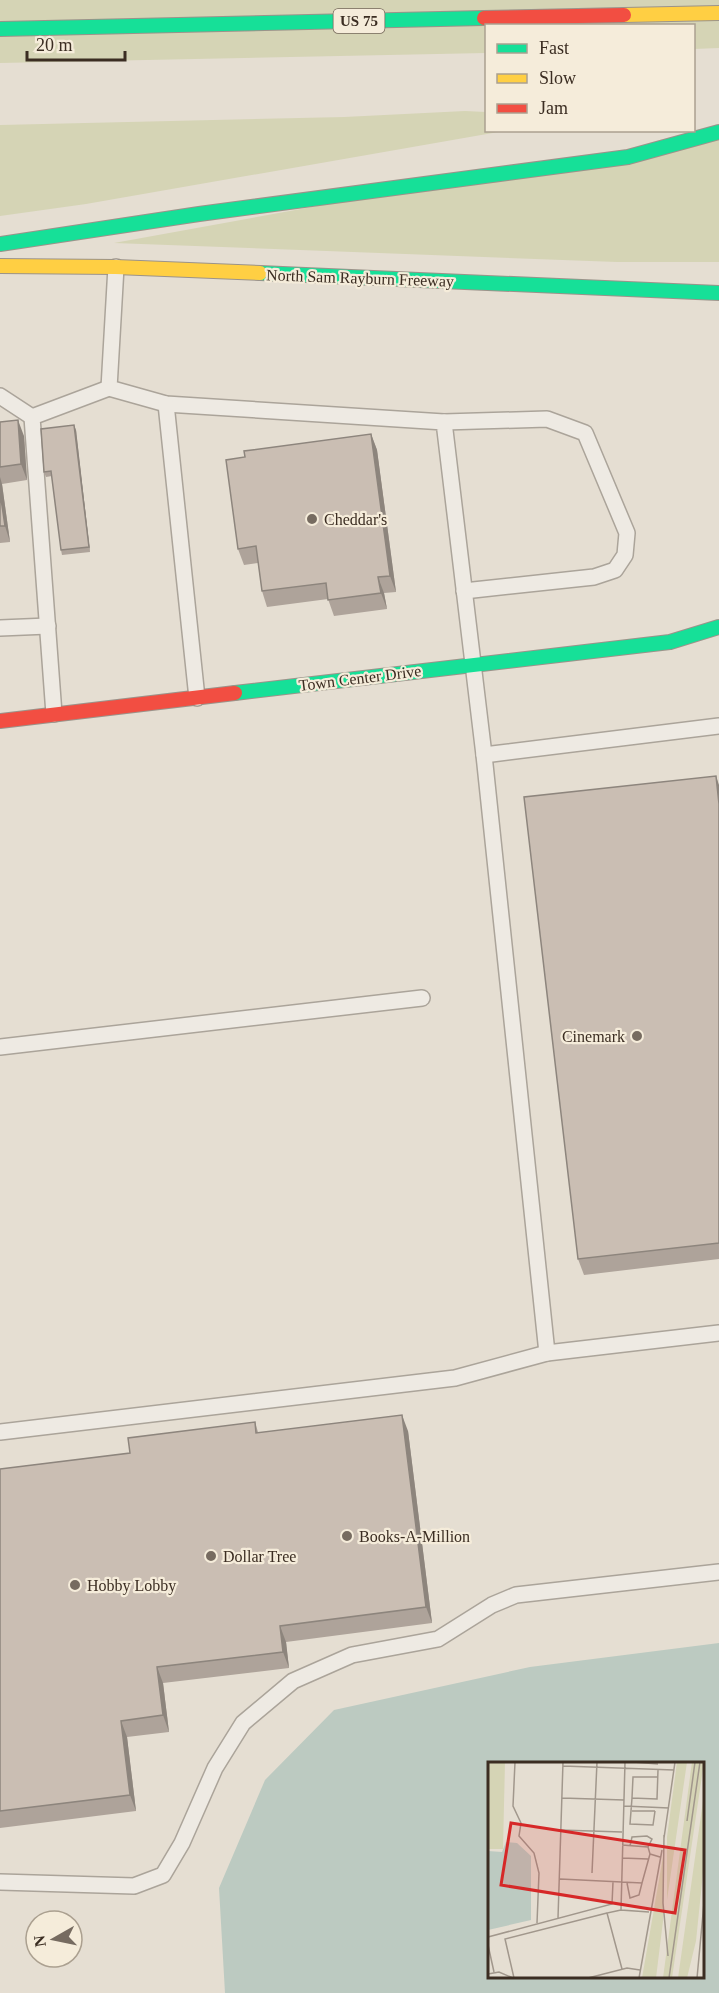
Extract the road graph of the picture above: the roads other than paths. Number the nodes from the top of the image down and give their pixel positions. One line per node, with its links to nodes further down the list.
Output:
1 (719, 13): 2 (main road, US 75)
2 (0, 29)
3 (719, 132): 4 (main road)
4 (0, 244)
5 (0, 266): 6 (main road, North Sam Rayburn Freeway)
6 (116, 267): 7 (main road, North Sam Rayburn Freeway); 8 (lane)
7 (719, 293)
8 (109, 388): 10 (lane); 11 (lane)
9 (0, 396): 11 (lane)
10 (166, 404): 12 (lane); 18 (lane)
11 (32, 417): 14 (lane)
12 (444, 422): 13 (lane); 13 (lane)
13 (464, 591): 17 (lane)
14 (48, 626): 16 (lane); 19 (lane)
15 (719, 627): 17 (main road, Town Center Drive)
16 (0, 628)
17 (473, 665): 18 (main road, Town Center Drive); 22 (lane)
18 (197, 698): 19 (main road, Town Center Drive)
19 (54, 714): 20 (main road, Town Center Drive)
20 (0, 721)
21 (719, 726): 22 (lane)
22 (484, 755): 26 (lane)
23 (422, 998): 24 (lane)
24 (0, 1047)
25 (719, 1333): 26 (lane)
26 (547, 1353): 27 (lane)
27 (0, 1432)
28 (719, 1572): 29 (lane)
29 (0, 1882)

